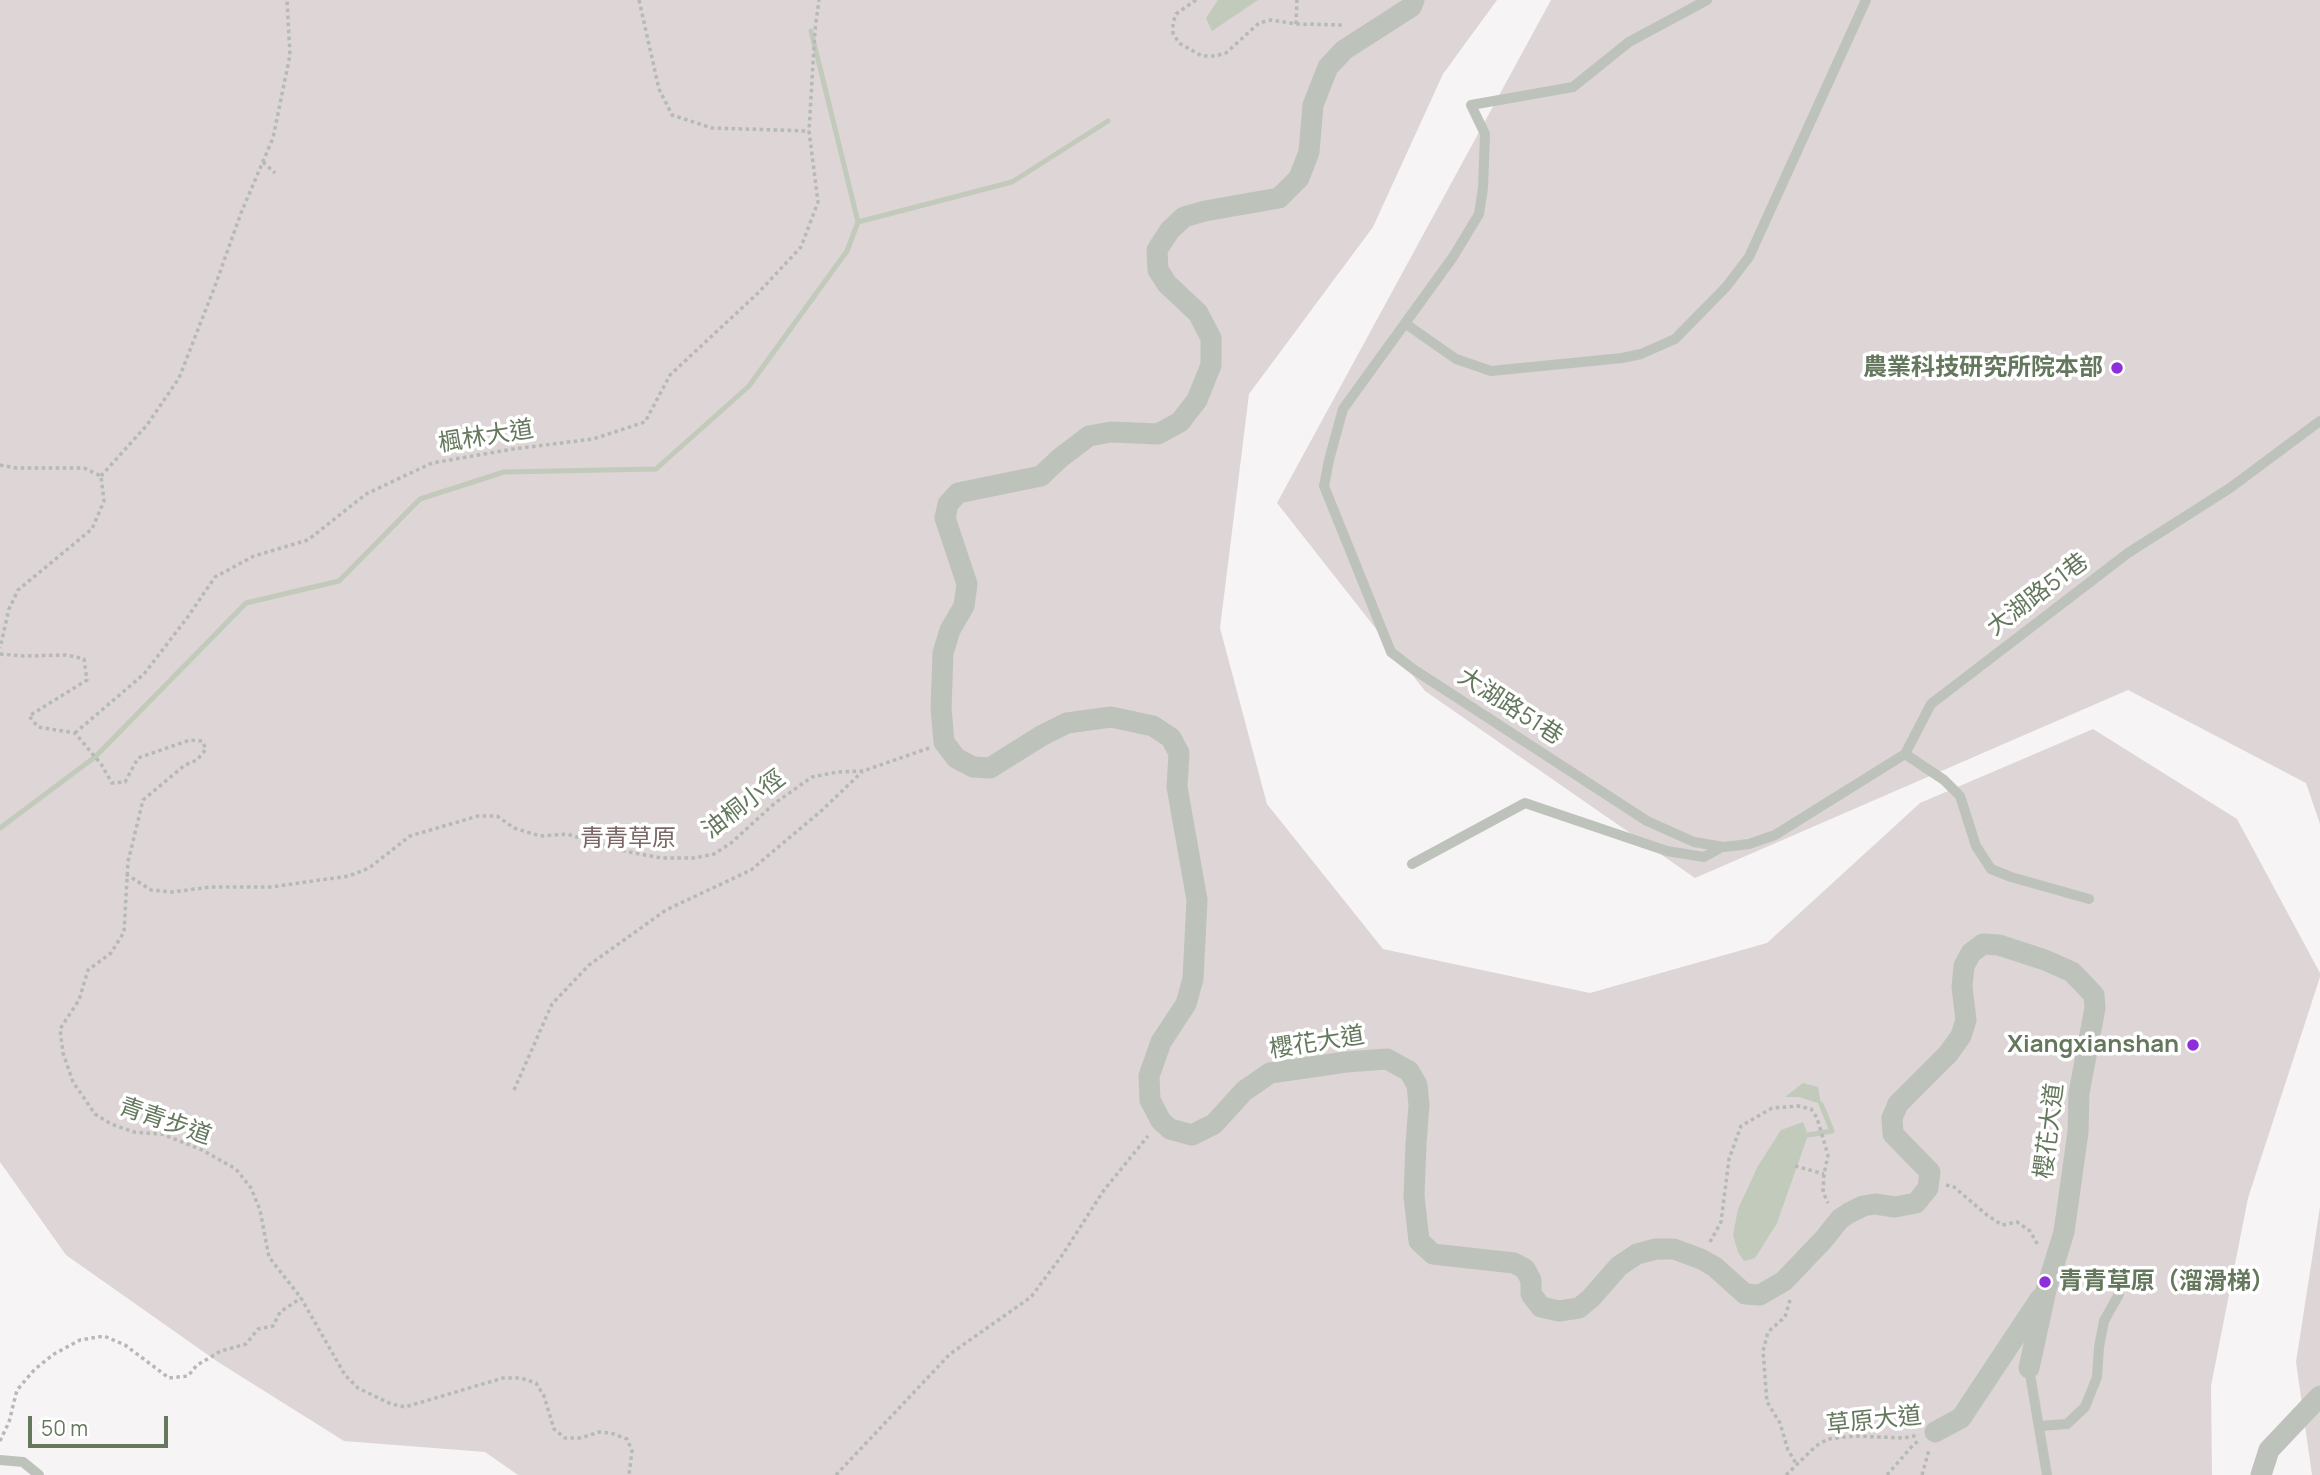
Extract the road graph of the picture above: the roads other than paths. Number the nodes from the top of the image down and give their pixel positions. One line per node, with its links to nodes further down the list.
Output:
1 (1414, 0): 10 (street, 櫻花大道)
2 (1707, 0): 4 (lane, 大湖路51巷)
3 (1867, 0): 4 (lane)
4 (1406, 324): 7 (lane, 大湖路51巷)
5 (2320, 421): 6 (lane, 大湖路51巷)
6 (1905, 754): 7 (lane, 大湖路51巷); 9 (lane)
7 (1724, 847): 8 (lane)
8 (1412, 864)
9 (2089, 899)
10 (2048, 1282): 12 (street, 櫻花大道); 15 (street)
11 (2119, 1293): 14 (lane)
12 (2029, 1368): 14 (lane)
13 (2320, 1396): 19 (street)
14 (2040, 1426): 18 (lane)
15 (1935, 1432)
16 (0, 1460): 17 (lane)
17 (39, 1475)
18 (2047, 1475)
19 (2261, 1475)

